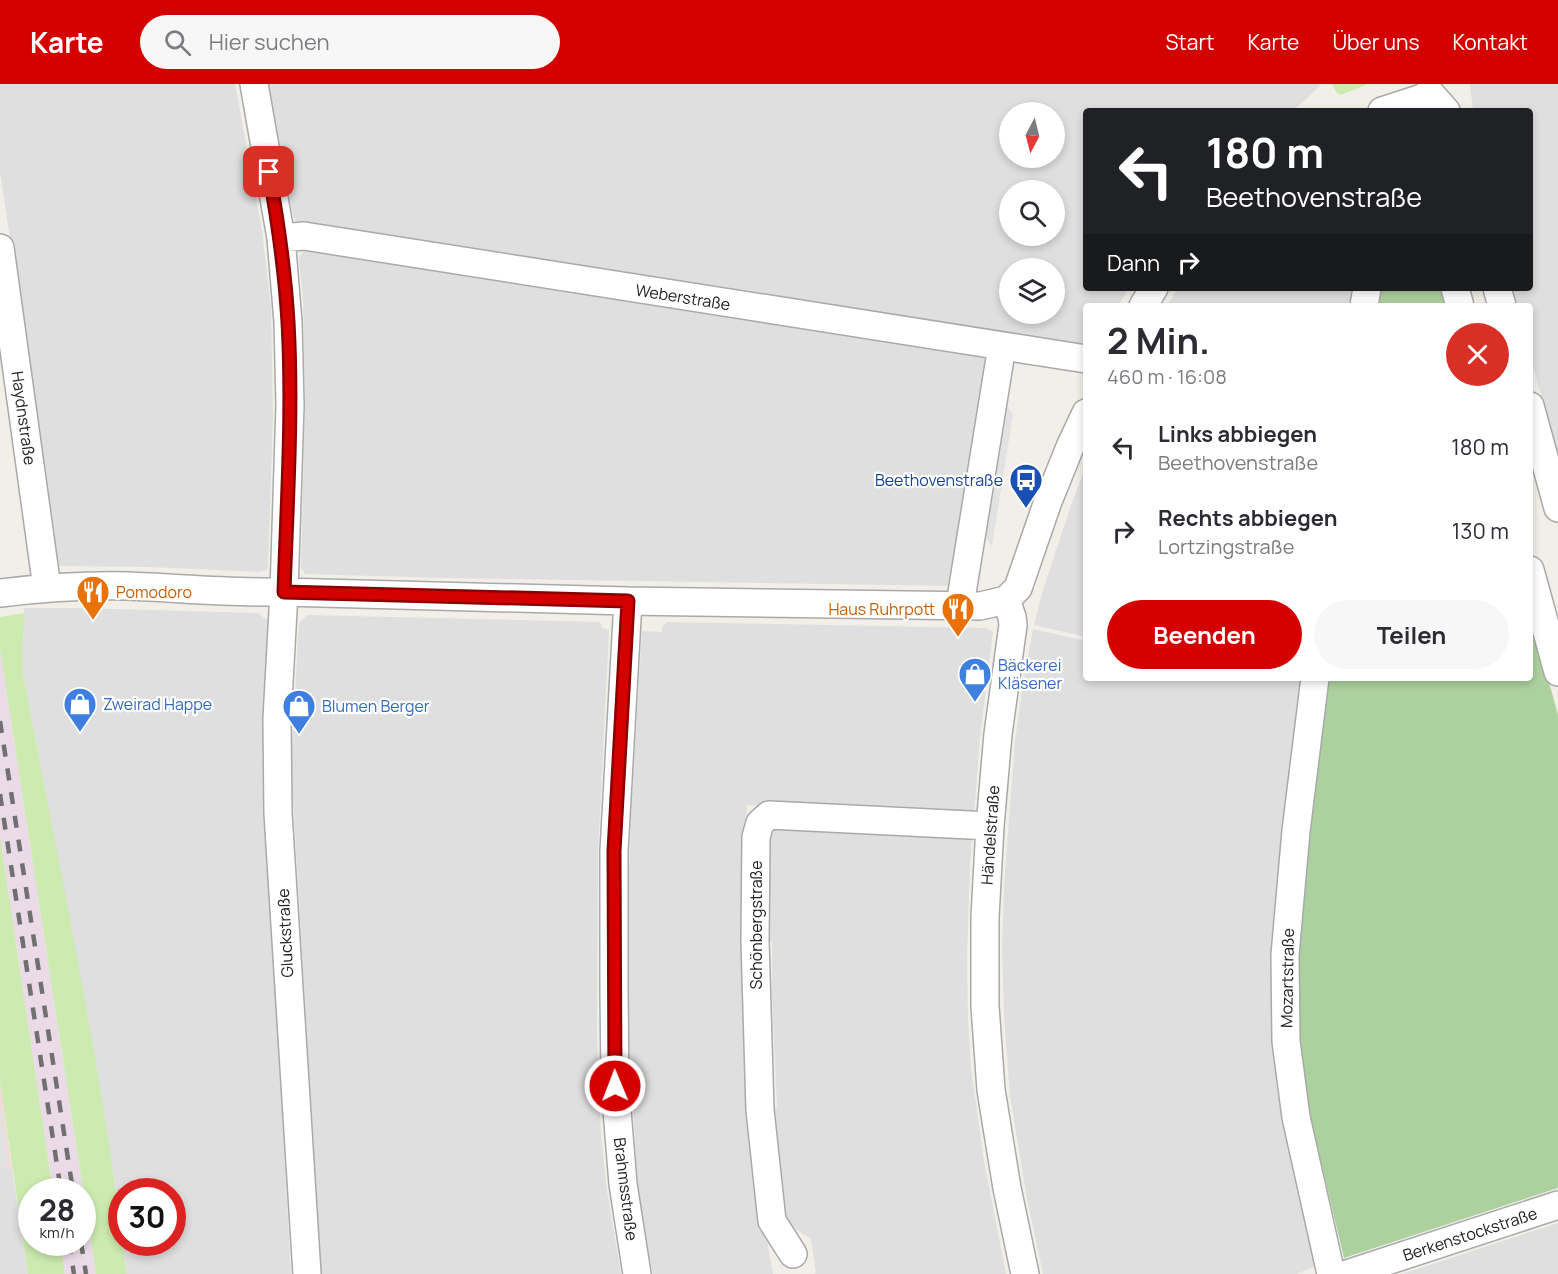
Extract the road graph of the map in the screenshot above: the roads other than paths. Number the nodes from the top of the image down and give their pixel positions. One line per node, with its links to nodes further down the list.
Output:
1 (254, 84): 4 (street, Gluckstraße)
2 (1435, 100): 3 (street)
3 (1391, 108)
4 (281, 238): 6 (street, Weberstraße); 13 (street, Gluckstraße)
5 (0, 248): 12 (street, Haydnstraße)
6 (1002, 346): 7 (street, Weberstraße); 17 (street)
7 (1083, 359)
8 (1533, 417): 10 (street)
9 (1083, 419): 15 (street)
10 (1558, 508)
11 (1533, 581): 18 (street)
12 (47, 588): 13 (street); 14 (street)
13 (284, 592): 16 (street); 23 (street, Gluckstraße)
14 (6, 593)
15 (1006, 600): 17 (street); 20 (street, Händelstraße)
16 (628, 601): 17 (street); 24 (street, Brahmsstraße)
17 (960, 605)
18 (1558, 672)
19 (1315, 681): 26 (street, Mozartstraße)
20 (990, 826): 22 (street, Schönbergstraße); 25 (street, Händelstraße)
21 (1558, 1205): 27 (street, Berkenstockstraße)
22 (793, 1254)
23 (307, 1274)
24 (637, 1274)
25 (1025, 1274)
26 (1331, 1274)
27 (1347, 1274)

